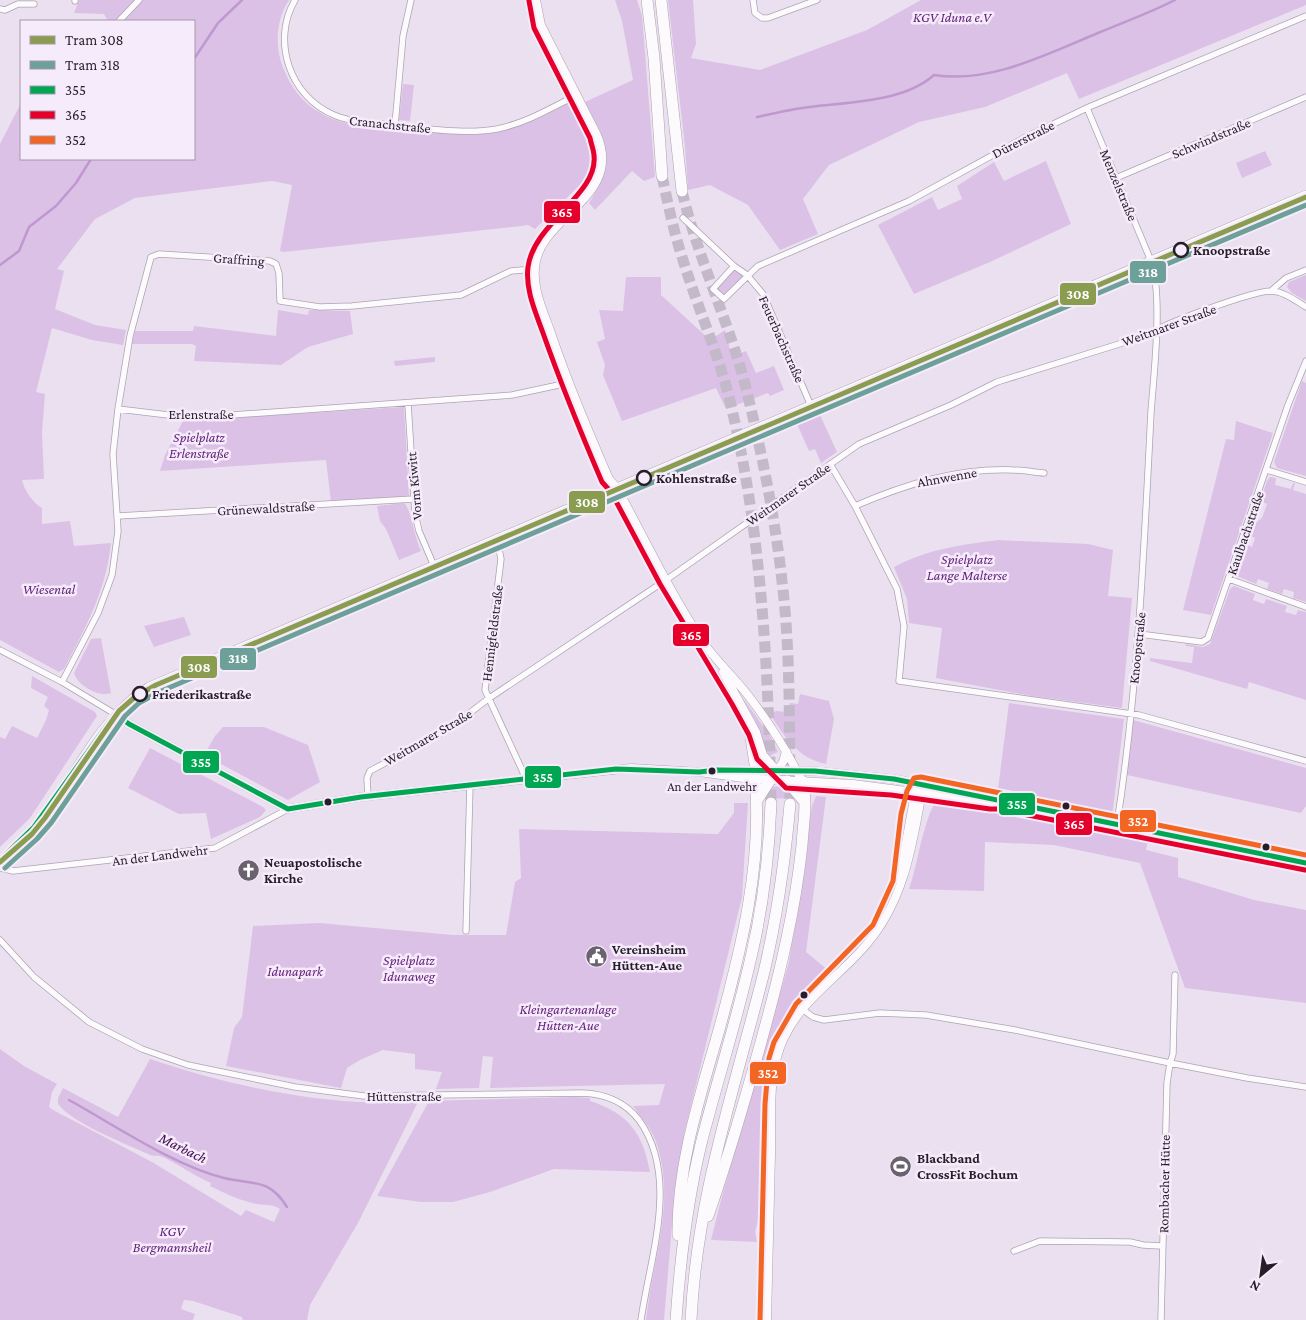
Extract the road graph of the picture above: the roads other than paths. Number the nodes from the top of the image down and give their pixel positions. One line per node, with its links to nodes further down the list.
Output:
1 (138, 0): 12 (street)
2 (295, 0): 16 (street, Cranachstraße)
3 (411, 0): 16 (street)
4 (536, 0): 13 (street)
5 (647, 0): 17 (highway)
6 (661, 0): 19 (highway)
7 (753, 0): 8 (street)
8 (817, 0)
9 (34, 4): 10 (street)
10 (0, 10)
11 (1306, 16): 15 (street, Dürerstraße)
12 (119, 20)
13 (577, 95): 16 (street, Cranachstraße); 24 (street)
14 (1306, 98): 18 (street, Schwindstraße)
15 (1087, 108): 18 (street, Menzelstraße); 26 (street, Dürerstraße)
16 (394, 125)
17 (662, 176)
18 (1116, 178): 22 (street, Menzelstraße)
19 (682, 191)
20 (1306, 196): 22 (main road)
21 (683, 218): 23 (street, Feuerbachstraße)
22 (1151, 261): 29 (street, Knoopstraße); 33 (main road)
23 (734, 266): 26 (street, Feuerbachstraße); 26 (street)
24 (534, 268): 31 (street); 34 (street, Graffring)
25 (1306, 270): 27 (street, Weitmarer Straße)
26 (747, 275): 33 (street, Feuerbachstraße)
27 (1271, 291): 28 (street); 29 (street, Weitmarer Straße)
28 (1306, 307)
29 (1156, 329): 35 (street, Weitmarer Straße); 48 (street, Knoopstraße)
30 (1306, 361): 36 (street, Kaulbachstraße)
31 (568, 383): 32 (street, Erlenstraße); 39 (street)
32 (408, 404): 34 (street, Erlenstraße); 40 (street, Vorm Kiwitt)
33 (811, 406): 39 (main road)
34 (118, 409): 42 (street)
35 (830, 464): 41 (street); 46 (street, Weitmarer Straße)
36 (1267, 470): 38 (street); 45 (street, Kaulbachstraße)
37 (1044, 473): 41 (street, Ahnwenne)
38 (1306, 482)
39 (617, 488): 43 (main road); 46 (street)
40 (414, 499): 42 (street, Grünewaldstraße); 44 (street, Vorm Kiwitt)
41 (855, 506): 55 (street)
42 (118, 516): 51 (street)
43 (497, 539): 44 (main road); 52 (street, Hennigfeldstraße)
44 (434, 566): 54 (main road)
45 (1229, 579): 47 (street); 48 (street, Kaulbachstraße)
46 (666, 580): 50 (street); 52 (street, Weitmarer Straße)
47 (1306, 607)
48 (1139, 634): 55 (street, Knoopstraße)
49 (0, 650): 51 (street)
50 (714, 657): 53 (street); 56 (street)
51 (62, 682): 54 (street)
52 (488, 699): 61 (street, Hennigfeldstraße); 65 (street, Weitmarer Straße)
53 (742, 705): 58 (street); 59 (street)
54 (115, 714): 70 (street); 72 (main road)
55 (1130, 714): 57 (street); 71 (street, Knoopstraße)
56 (786, 751): 59 (street); 60 (street)
57 (1306, 761)
58 (755, 775): 59 (street, An der Landwehr); 61 (street, An der Landwehr); 66 (highway)
59 (773, 775): 60 (street, An der Landwehr); 62 (street, An der Landwehr); 66 (highway)
60 (799, 776): 62 (street, An der Landwehr); 64 (street); 64 (street); 67 (highway)
61 (524, 779): 63 (street, An der Landwehr)
62 (787, 781): 67 (highway)
63 (470, 785): 65 (street, An der Landwehr); 75 (street)
64 (918, 789): 71 (street); 78 (street)
65 (368, 796): 70 (street, An der Landwehr)
66 (757, 800): 84 (highway)
67 (804, 801): 82 (highway)
68 (771, 803): 84 (highway)
69 (790, 804): 82 (highway)
70 (288, 809): 74 (street, An der Landwehr)
71 (1117, 824): 73 (street)
72 (0, 860)
73 (1306, 863)
74 (0, 868)
75 (466, 931)
76 (0, 940): 85 (street, Hüttenstraße)
77 (1175, 975): 79 (street, Rombacher Hütte)
78 (802, 1009): 79 (street); 88 (street)
79 (1170, 1063): 80 (street); 81 (street, Rombacher Hütte)
80 (1306, 1087)
81 (1162, 1246): 83 (street, Rombacher Hütte); 89 (street, Rombacher Hütte)
82 (697, 1248): 87 (highway)
83 (1014, 1251)
84 (679, 1272): 86 (highway)
85 (641, 1320)
86 (676, 1320)
87 (691, 1320)
88 (767, 1320)
89 (1161, 1320)

